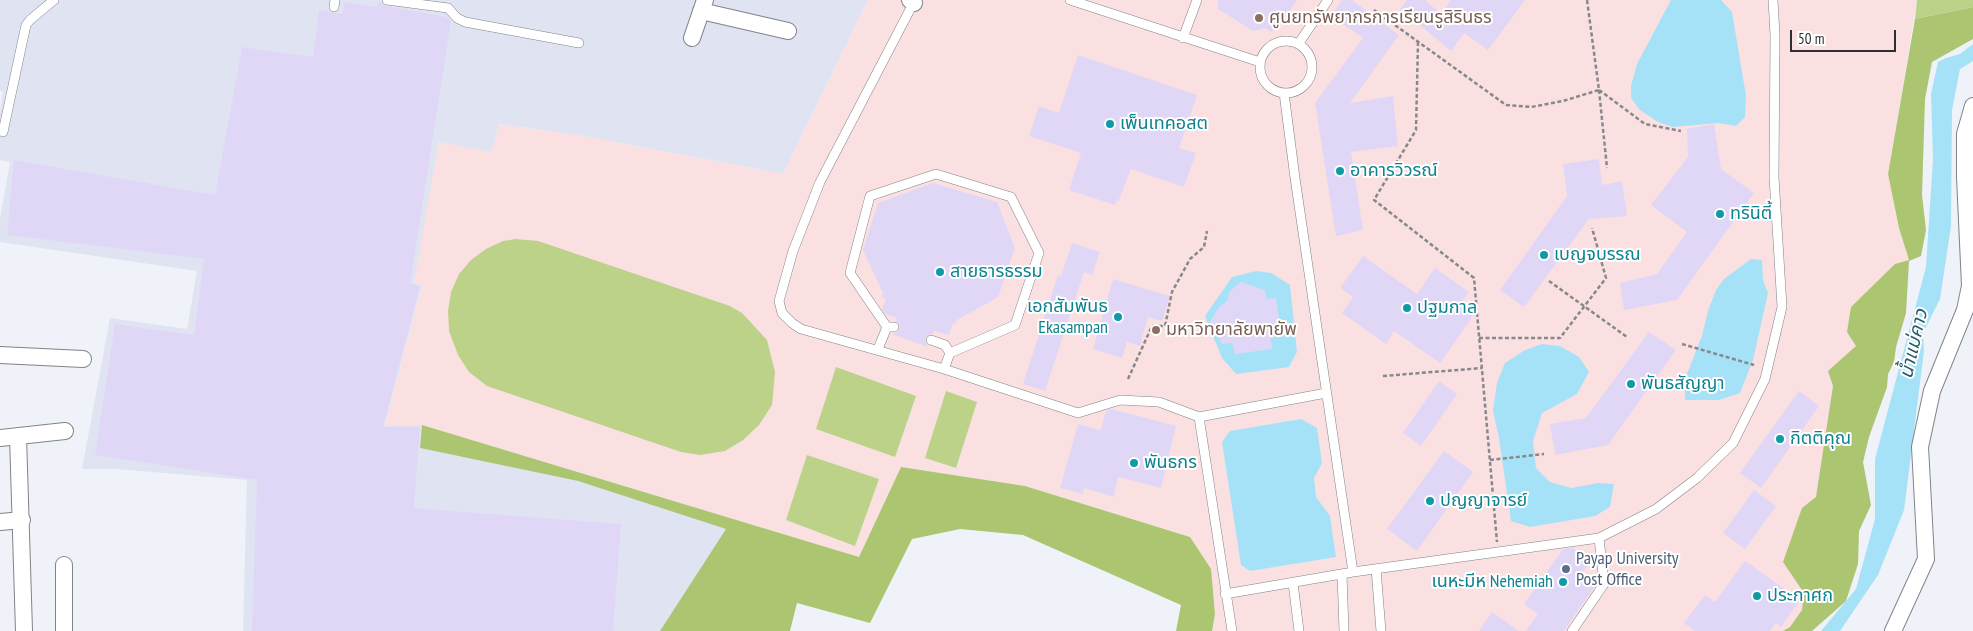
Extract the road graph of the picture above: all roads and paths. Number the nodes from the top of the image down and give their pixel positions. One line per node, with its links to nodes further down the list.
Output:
1 (54, 0): 23 (lane)
2 (386, 0): 9 (lane)
3 (1070, 0): 14 (lane)
4 (1197, 0): 14 (lane)
5 (1328, 0): 16 (lane)
6 (1587, 0): 19 (path)
7 (1773, 0): 51 (lane)
8 (913, 1): 33 (lane)
9 (447, 4): 17 (lane)
10 (703, 6): 12 (street); 13 (street)
11 (1374, 10): 15 (path)
12 (788, 32)
13 (692, 38)
14 (1183, 38): 18 (lane)
15 (1418, 42): 19 (path); 30 (path)
16 (1298, 43): 18 (lane); 20 (lane)
17 (579, 44)
18 (1260, 62): 20 (lane)
19 (1600, 90): 22 (path); 24 (path)
20 (1284, 93): 42 (lane)
21 (1973, 106): 66 (street)
22 (1681, 131)
23 (3, 132)
24 (1607, 168)
25 (1592, 228): 28 (path)
26 (1207, 231): 41 (path)
27 (1549, 282): 28 (path)
28 (1584, 306): 29 (path); 30 (path)
29 (1627, 337)
30 (1479, 338): 38 (path)
31 (931, 340): 34 (lane)
32 (1682, 344): 37 (path)
33 (878, 349): 34 (lane); 39 (lane)
34 (950, 353): 39 (lane)
35 (0, 355): 36 (street)
36 (83, 359)
37 (1754, 365)
38 (1482, 368): 40 (path); 48 (path)
39 (944, 369): 43 (lane)
40 (1383, 376)
41 (1128, 379)
42 (1326, 393): 43 (lane); 55 (lane)
43 (1199, 417): 58 (lane)
44 (65, 431): 45 (street)
45 (18, 436): 46 (street); 49 (street)
46 (0, 438)
47 (1544, 454): 48 (path)
48 (1490, 460): 52 (path)
49 (22, 520): 50 (street); 59 (street)
50 (0, 522)
51 (1599, 538): 52 (lane); 65 (lane)
52 (1497, 552): 54 (lane)
53 (64, 565): 60 (street)
54 (1376, 569): 55 (lane); 64 (lane)
55 (1353, 572): 56 (lane)
56 (1342, 574): 57 (lane); 63 (lane)
57 (1293, 583): 58 (lane); 62 (lane)
58 (1225, 594): 61 (lane)
59 (24, 631)
60 (64, 631)
61 (1232, 631)
62 (1299, 631)
63 (1344, 631)
64 (1381, 631)
65 (1572, 631)
66 (1894, 631)

